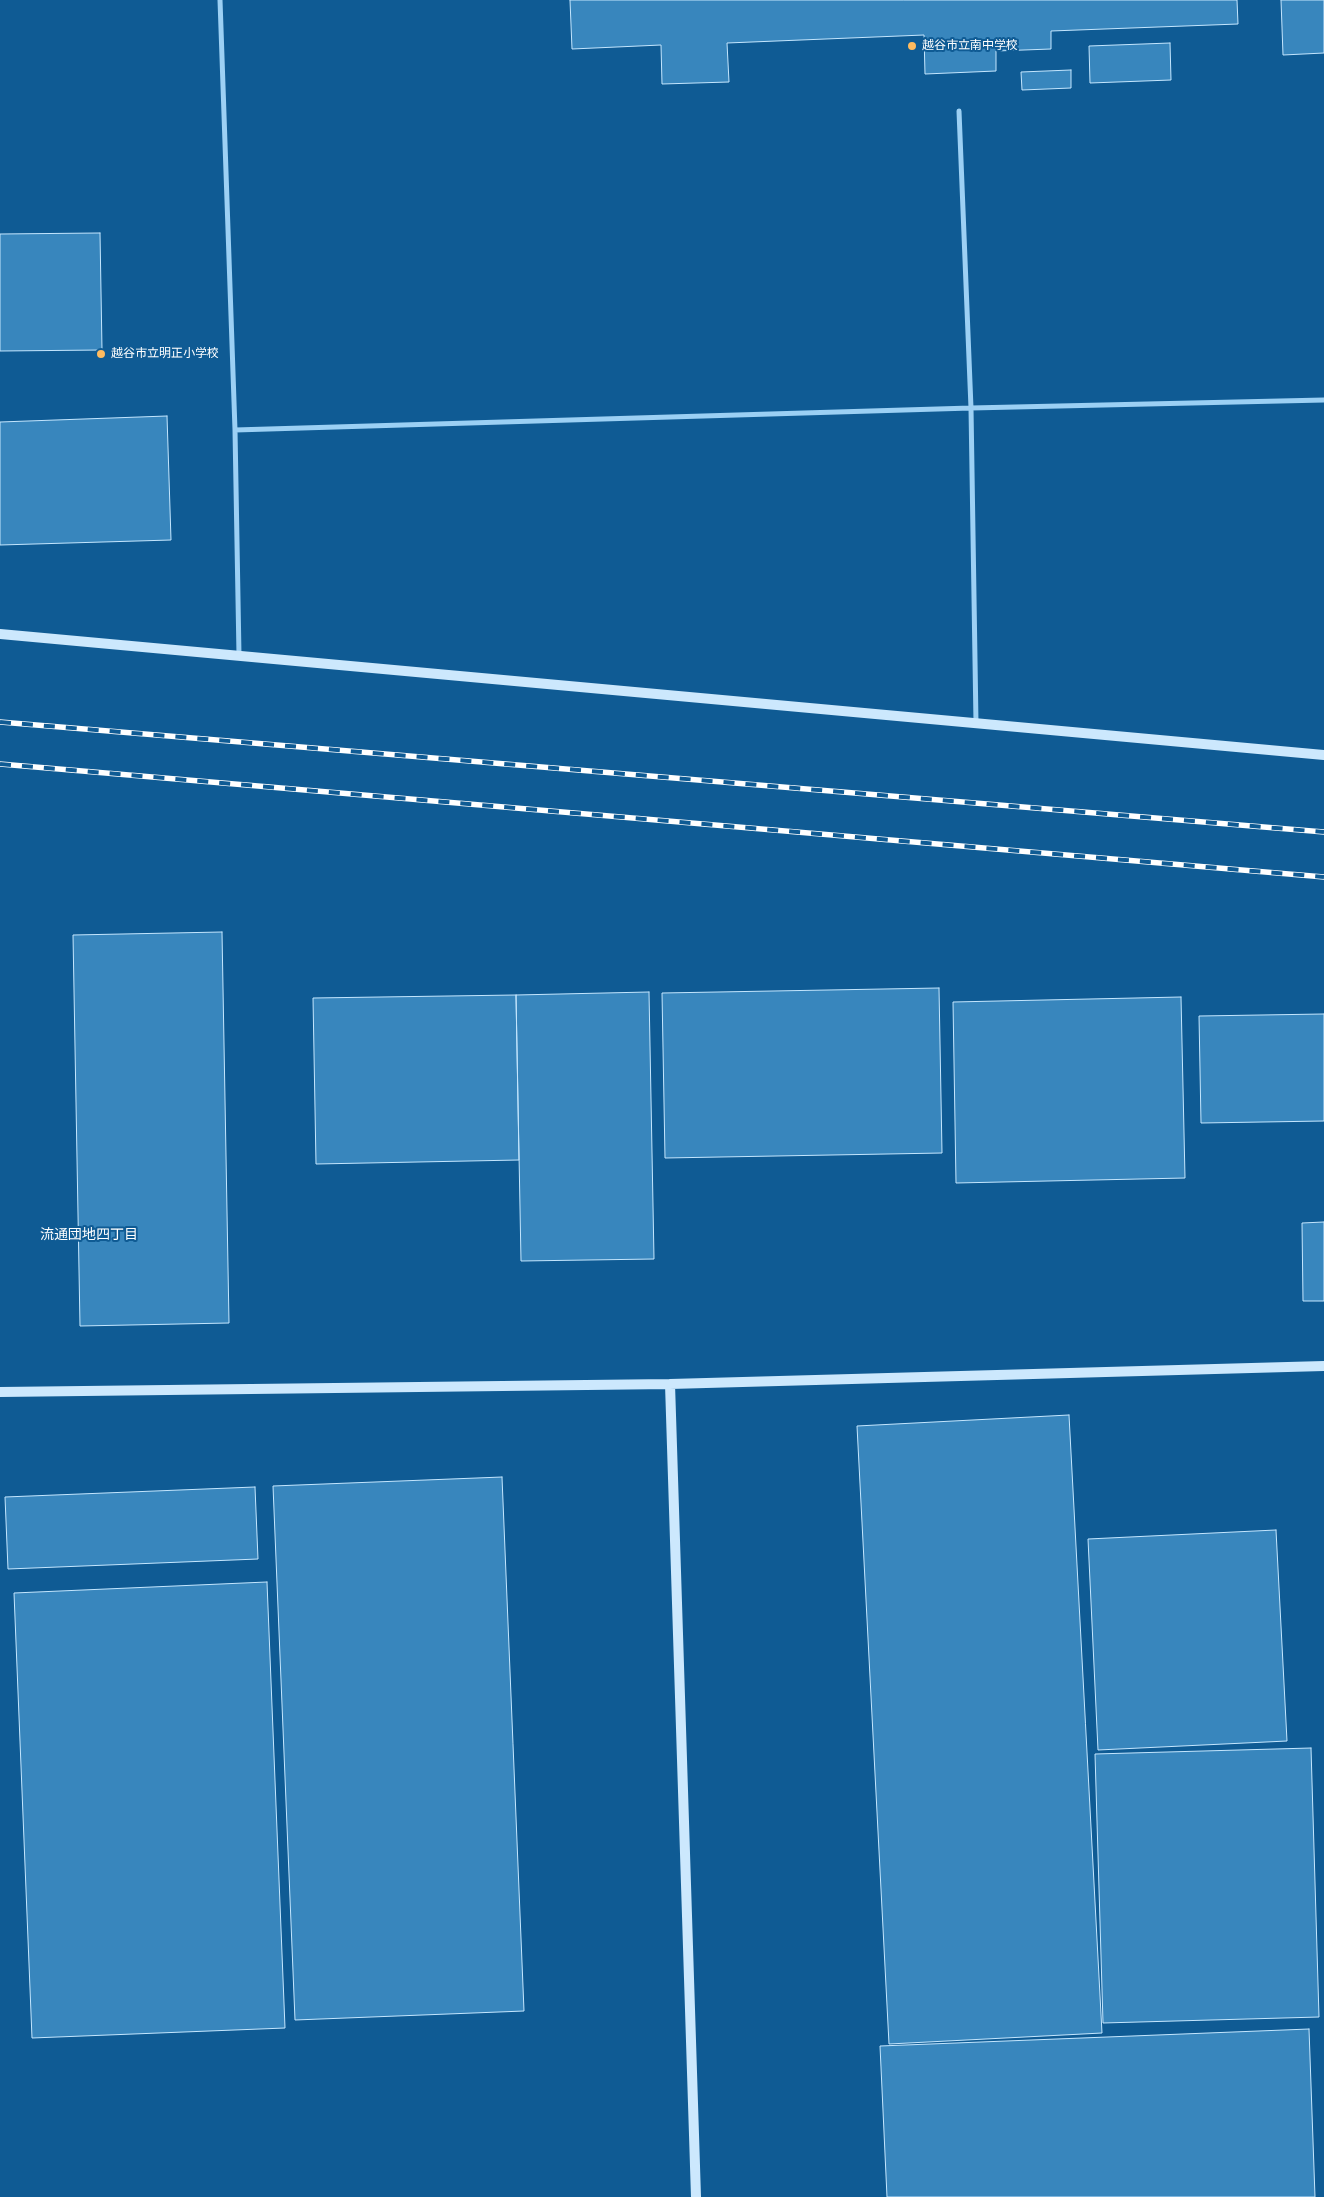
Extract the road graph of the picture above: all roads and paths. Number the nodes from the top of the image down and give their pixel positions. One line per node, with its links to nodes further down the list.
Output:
1 (220, 0): 5 (street)
2 (959, 111): 4 (street)
3 (1324, 400): 4 (street)
4 (971, 408): 5 (street); 8 (street)
5 (235, 430): 7 (street)
6 (0, 634): 7 (street)
7 (239, 655): 8 (street)
8 (976, 724): 9 (street)
9 (1324, 755)
10 (1324, 1366): 11 (street)
11 (670, 1384): 12 (street); 13 (street)
12 (0, 1392)
13 (696, 2197)

